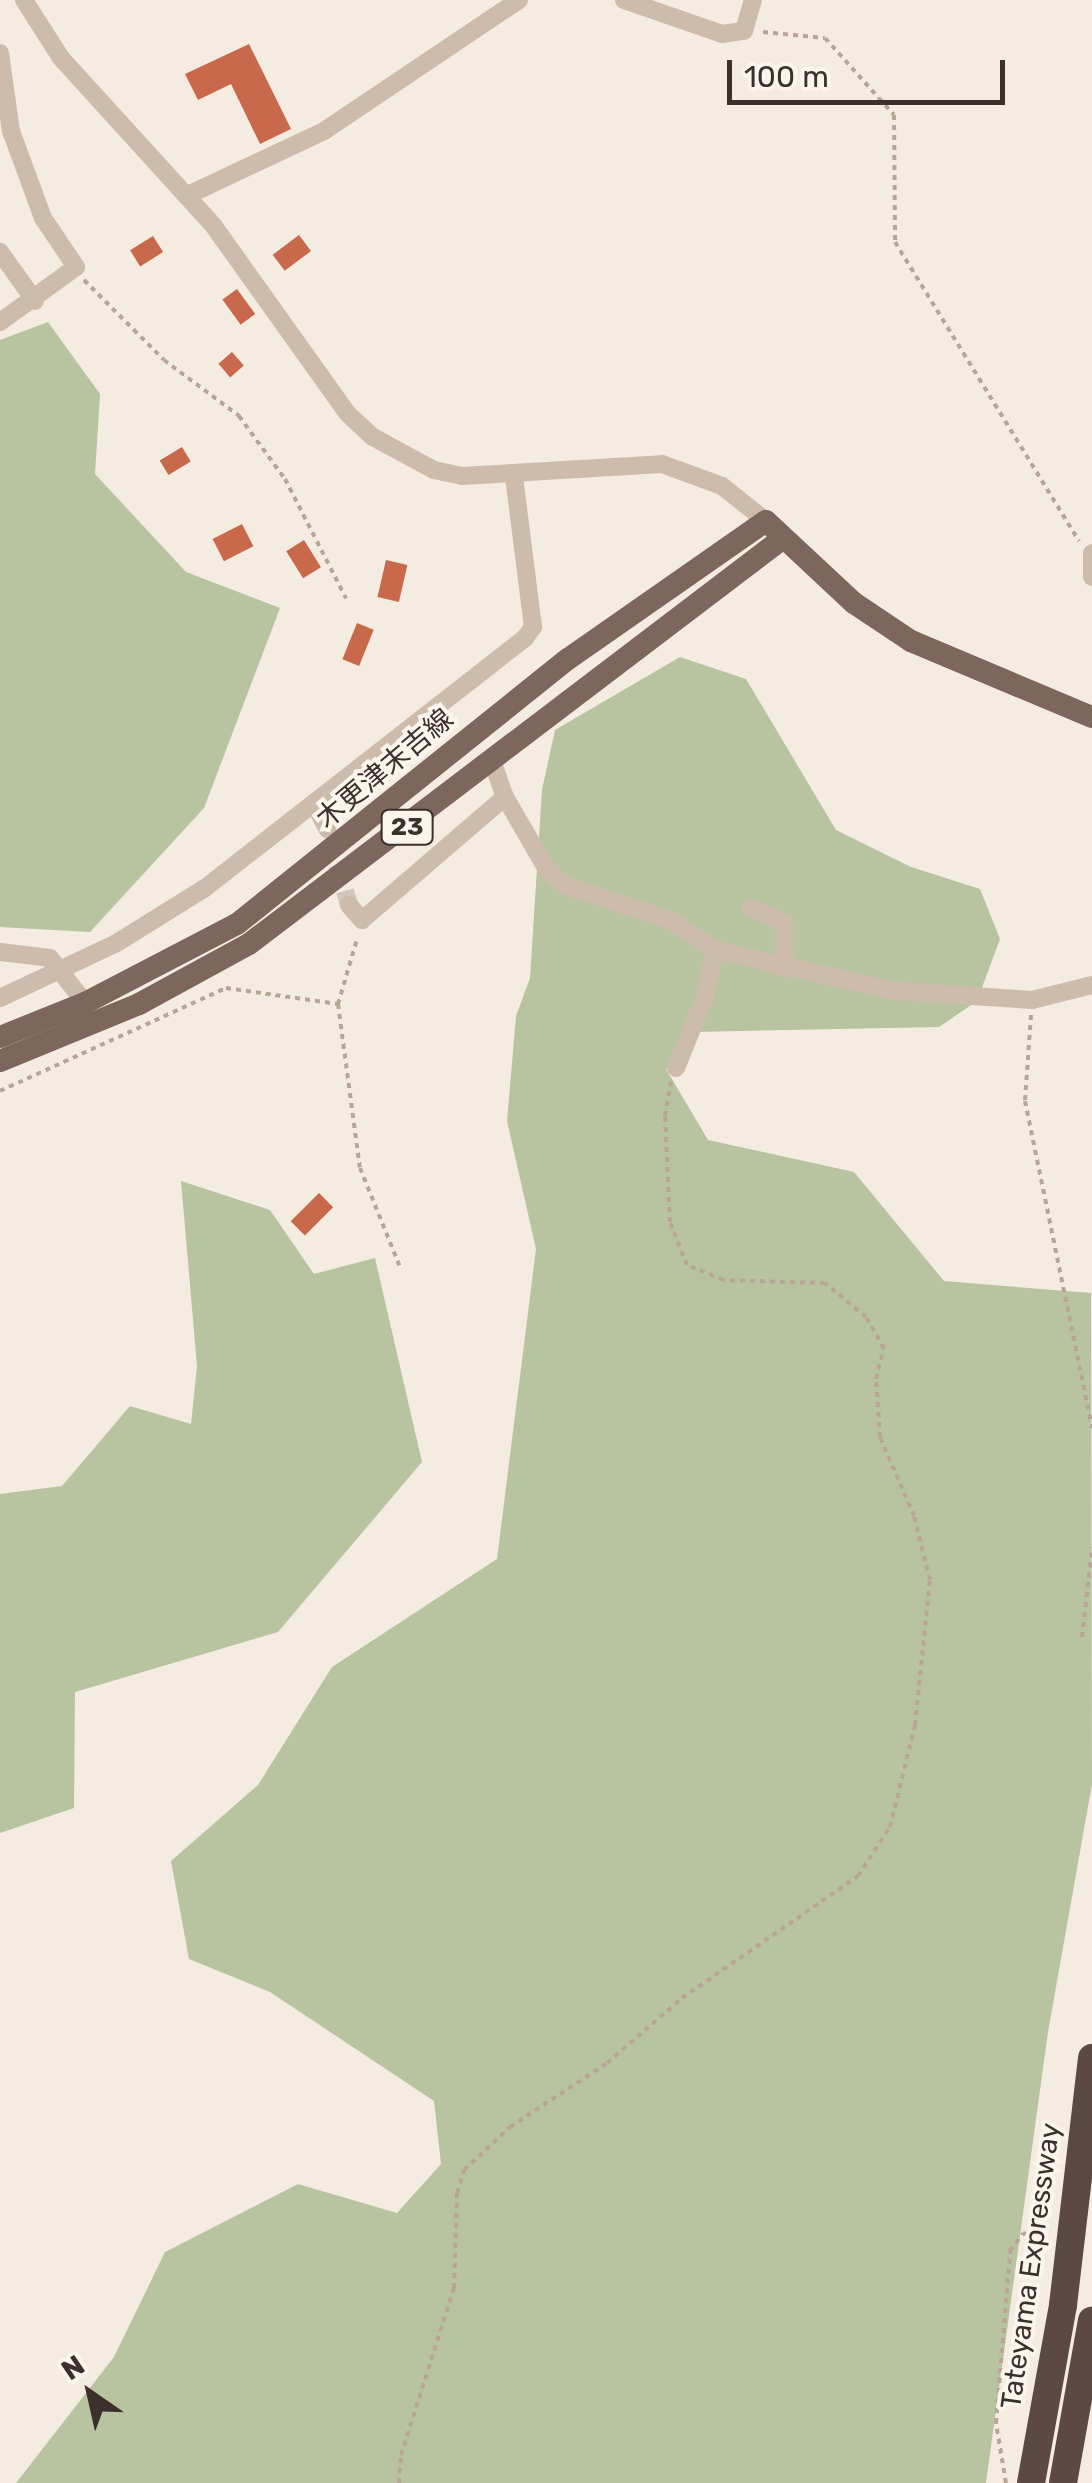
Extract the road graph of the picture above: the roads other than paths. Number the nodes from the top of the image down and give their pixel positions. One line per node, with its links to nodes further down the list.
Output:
1 (24, 0): 6 (street)
2 (519, 0): 6 (street)
3 (624, 0): 4 (street)
4 (752, 4)
5 (0, 55): 8 (street)
6 (186, 196): 10 (street)
7 (0, 252): 8 (street)
8 (35, 302): 9 (street)
9 (0, 322)
10 (514, 476): 11 (street); 19 (street)
11 (766, 521): 12 (main road); 29 (main road, 木更津末吉線 / 23)
12 (782, 539): 16 (main road); 17 (main road, 木更津末吉線 / 23)
13 (1092, 553): 14 (street)
14 (1091, 562): 15 (street)
15 (1092, 578)
16 (1092, 716)
17 (492, 760): 18 (street); 31 (main road, 木更津末吉線 / 23)
18 (505, 797): 21 (street); 23 (street)
19 (316, 806): 20 (street); 26 (street)
20 (327, 829)
21 (350, 905)
22 (752, 908): 25 (street)
23 (715, 950): 25 (street); 32 (street)
24 (0, 952): 26 (street)
25 (784, 969): 27 (street)
26 (63, 970): 28 (street); 29 (street)
27 (1092, 985)
28 (0, 998)
29 (85, 1003): 30 (main road, 木更津末吉線 / 23)
30 (0, 1038)
31 (0, 1061)
32 (676, 1068)
33 (1092, 2058): 35 (highway, Tateyama Expressway)
34 (1092, 2321): 36 (highway)
35 (1031, 2483)
36 (1062, 2483)

